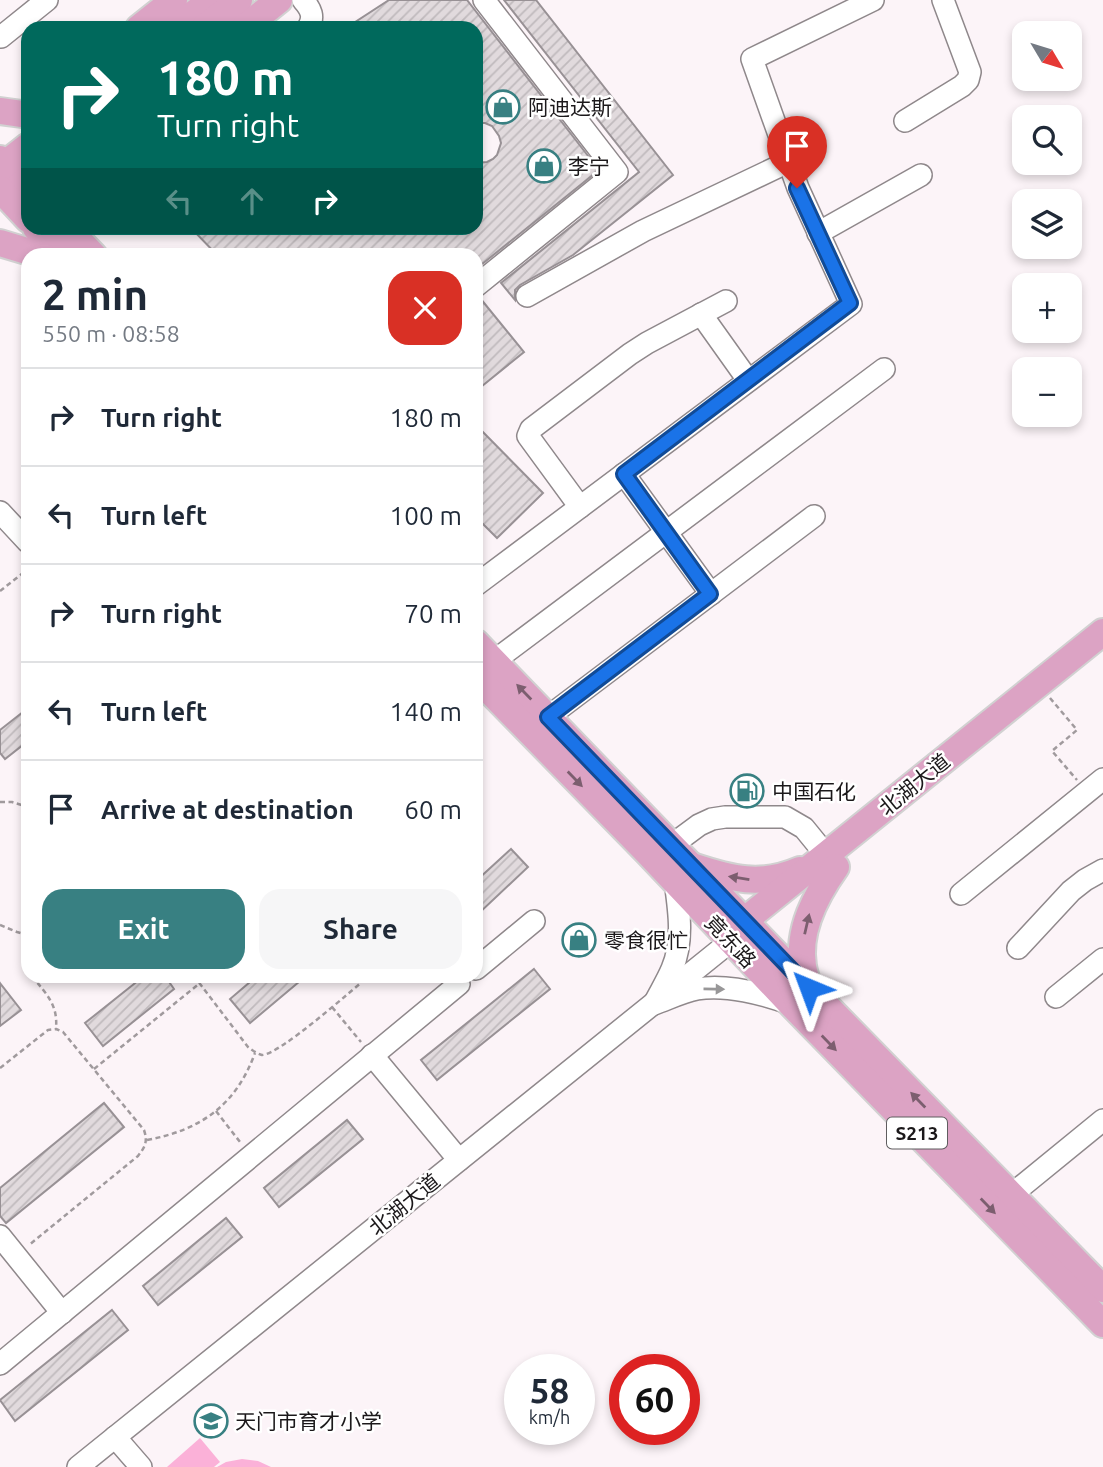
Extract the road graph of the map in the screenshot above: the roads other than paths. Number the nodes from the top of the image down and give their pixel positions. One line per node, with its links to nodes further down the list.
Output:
1 (47, 0): 15 (street)
2 (174, 0): 10 (main road)
3 (211, 0): 11 (main road)
4 (239, 0): 12 (main road)
5 (279, 0): 13 (main road)
6 (303, 0): 14 (street)
7 (484, 0): 29 (street)
8 (873, 0): 20 (street)
9 (943, 0): 18 (street)
10 (148, 21)
11 (185, 21)
12 (213, 21)
13 (253, 21)
14 (312, 21)
15 (0, 36)
16 (0, 111): 17 (main road)
17 (21, 114)
18 (905, 121)
19 (21, 157): 22 (main road)
20 (788, 162): 24 (street); 30 (street)
21 (921, 175): 24 (street)
22 (9, 177): 23 (main road)
23 (21, 204)
24 (818, 233): 34 (street)
25 (53, 235): 27 (main road)
26 (0, 243): 28 (main road)
27 (81, 247)
28 (21, 249)
29 (483, 280)
30 (527, 296)
31 (726, 301): 32 (street)
32 (701, 314): 34 (street); 36 (street)
33 (884, 369): 39 (street)
34 (748, 380): 35 (street)
35 (624, 474): 36 (street); 39 (street)
36 (580, 507): 41 (street)
37 (0, 512): 40 (street)
38 (814, 516): 42 (street)
39 (666, 532): 42 (street); 45 (street)
40 (21, 534)
41 (483, 580)
42 (710, 594): 48 (street)
43 (1103, 632): 51 (main road, 北湖大道)
44 (1103, 651): 51 (main road, 北湖大道)
45 (483, 659)
46 (483, 661): 48 (main road, 竟东路 / S213, one-way to 46)
47 (483, 661): 53 (main road, 竟东路 / S213, one-way to 53)
48 (548, 717): 50 (main road, 竟东路 / S213)
49 (1095, 786): 54 (street)
50 (672, 845): 51 (street); 53 (main road, 竟东路 / S213)
51 (831, 861): 53 (main road, one-way to 53); 56 (main road, 北湖大道); 61 (main road, one-way to 51)
52 (1103, 870): 57 (street)
53 (683, 874): 56 (main road, 竟东路 / S213); 63 (street)
54 (961, 894)
55 (534, 921): 59 (street)
56 (744, 931): 61 (main road, 竟东路 / S213); 63 (street, 北湖大道)
57 (1018, 948)
58 (1103, 959): 62 (street)
59 (483, 963)
60 (454, 983): 64 (street)
61 (800, 996): 63 (street, one-way to 61); 67 (main road, 竟东路 / S213, one-way to 61); 71 (main road, 竟东路 / S213, one-way to 71)
62 (1056, 997)
63 (654, 1004): 66 (street, 北湖大道)
64 (372, 1055): 66 (street); 70 (street)
65 (1103, 1121): 67 (street)
66 (459, 1160): 73 (street, 北湖大道)
67 (1011, 1195): 69 (main road, 竟东路 / S213)
68 (0, 1236): 70 (street)
69 (1103, 1289)
70 (62, 1313): 72 (street)
71 (1103, 1324)
72 (0, 1364)
73 (115, 1437): 74 (street, 北湖大道); 75 (street)
74 (78, 1467)
75 (141, 1467)

